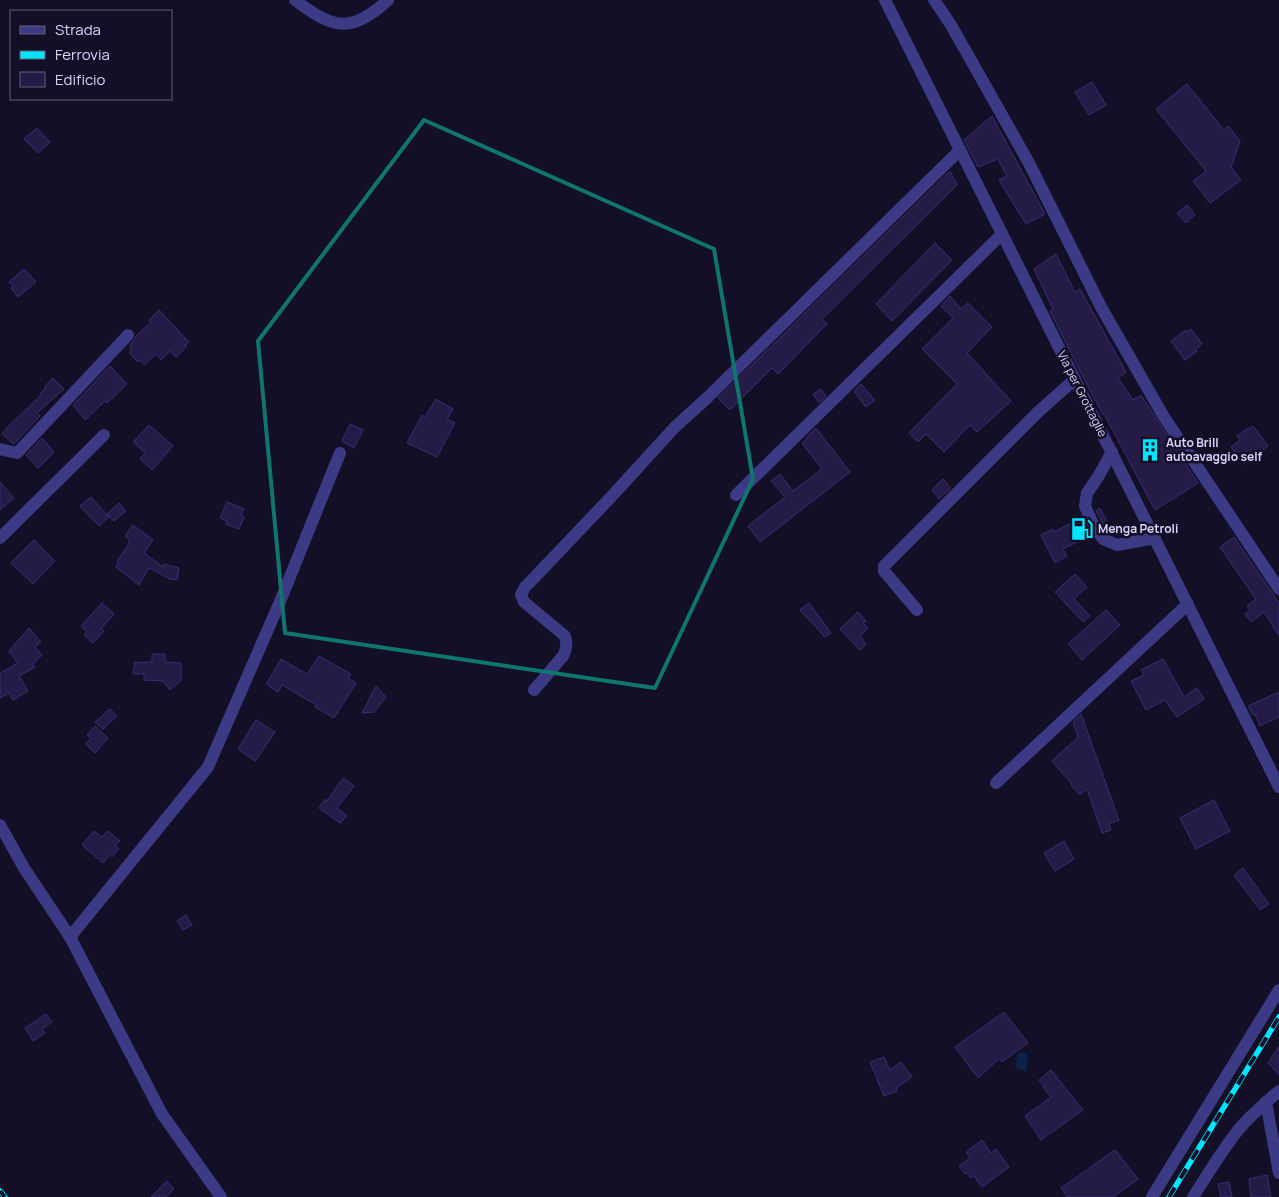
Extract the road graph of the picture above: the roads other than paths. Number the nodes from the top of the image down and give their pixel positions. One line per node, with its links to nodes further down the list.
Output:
1 (295, 0): 2 (street)
2 (388, 0)
3 (885, 0): 5 (street, Via per Grottaglie)
4 (934, 0): 16 (street)
5 (960, 150): 6 (street, Via per Grottaglie); 19 (street)
6 (1002, 234): 8 (street, Via per Grottaglie); 13 (street)
7 (128, 335): 10 (street)
8 (1075, 378): 11 (street, Via per Grottaglie); 18 (street)
9 (104, 435): 14 (street)
10 (0, 449)
11 (1112, 452): 15 (street, Via per Grottaglie); 15 (street)
12 (340, 453): 23 (street)
13 (736, 495)
14 (0, 538)
15 (1155, 538): 17 (street, Via per Grottaglie)
16 (1279, 589)
17 (1188, 604): 20 (street); 21 (street, Via per Grottaglie)
18 (917, 610)
19 (534, 690)
20 (996, 783)
21 (1279, 788)
22 (0, 825): 23 (street)
23 (70, 937): 29 (street)
24 (1279, 990): 30 (street)
25 (1279, 1091): 26 (street)
26 (1266, 1102): 27 (street); 31 (street)
27 (1278, 1159): 28 (street)
28 (1279, 1173)
29 (221, 1197)
30 (1152, 1197)
31 (1193, 1197)

